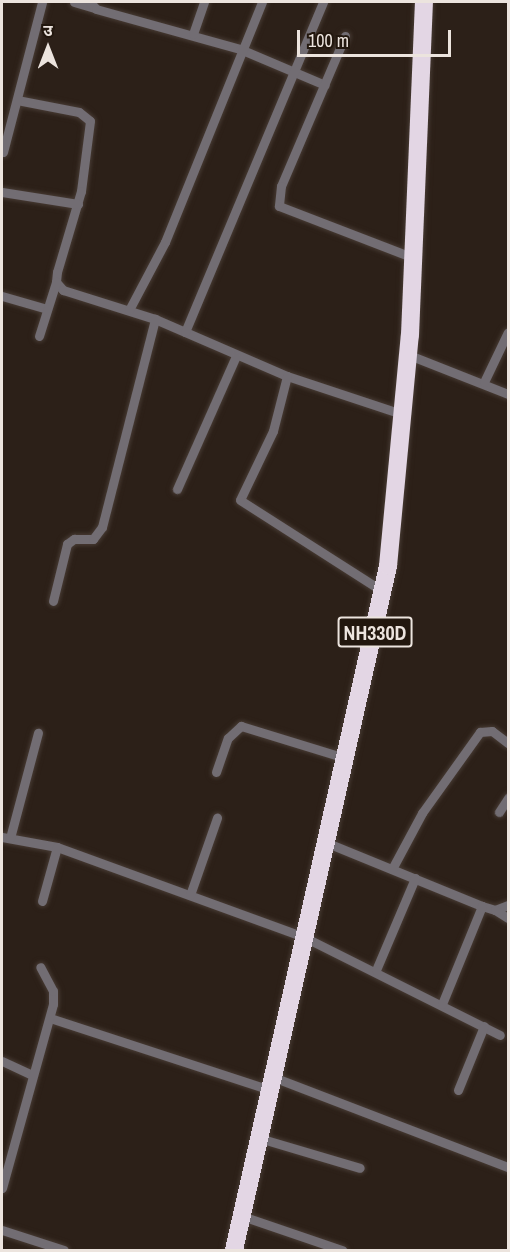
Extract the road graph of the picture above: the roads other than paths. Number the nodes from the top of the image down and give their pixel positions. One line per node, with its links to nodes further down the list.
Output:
1 (42, 2): 13 (street)
2 (74, 2): 7 (street)
3 (204, 2): 8 (street)
4 (262, 2): 10 (street)
5 (323, 2): 11 (street)
6 (424, 2): 17 (highway, NH330D)
7 (93, 5): 8 (street)
8 (193, 34): 10 (street)
9 (345, 36): 12 (street)
10 (240, 49): 11 (street); 21 (street)
11 (293, 70): 12 (street); 24 (street)
12 (325, 85): 17 (street)
13 (17, 100): 14 (street); 16 (street)
14 (3, 152)
15 (2, 192): 16 (street)
16 (78, 204): 18 (street)
17 (414, 258): 26 (highway, NH330D)
18 (56, 282): 20 (street); 21 (street)
19 (2, 296): 20 (street)
20 (47, 309): 25 (street)
21 (129, 310): 22 (street)
22 (155, 319): 24 (street); 34 (street)
23 (508, 332): 29 (street)
24 (185, 333): 27 (street)
25 (39, 336)
26 (409, 355): 29 (street); 31 (highway, NH330D)
27 (236, 356): 28 (street); 32 (street)
28 (287, 376): 31 (street); 33 (street)
29 (484, 382): 30 (street)
30 (508, 394)
31 (405, 414): 33 (highway, NH330D)
32 (177, 489)
33 (384, 592): 37 (highway, NH330D)
34 (52, 601)
35 (38, 733): 42 (street)
36 (508, 743): 45 (street)
37 (345, 758): 38 (street); 43 (highway, NH330D)
38 (216, 772)
39 (508, 798): 40 (street)
40 (499, 812)
41 (217, 818): 47 (street)
42 (6, 837): 44 (street)
43 (325, 842): 45 (street); 53 (highway, NH330D)
44 (57, 847): 47 (street); 48 (street)
45 (392, 869): 46 (street)
46 (415, 878): 50 (street); 55 (street)
47 (190, 895): 53 (street)
48 (42, 901)
49 (508, 905): 51 (street)
50 (482, 906): 51 (street); 56 (street)
51 (495, 910): 52 (street)
52 (508, 918)
53 (304, 937): 55 (street); 62 (highway, NH330D)
54 (40, 967): 57 (street)
55 (376, 970): 56 (street)
56 (442, 1004): 58 (street)
57 (50, 1018): 61 (street); 62 (street)
58 (484, 1026): 59 (street); 63 (street)
59 (501, 1035)
60 (2, 1061): 61 (street)
61 (32, 1075): 67 (street)
62 (271, 1084): 64 (highway, NH330D); 65 (street)
63 (458, 1090)
64 (259, 1138): 66 (street); 68 (highway, NH330D)
65 (508, 1167)
66 (360, 1168)
67 (2, 1188)
68 (242, 1216): 71 (highway, NH330D); 72 (street)
69 (2, 1230): 70 (street)
70 (64, 1251)
71 (234, 1251)
72 (342, 1251)

